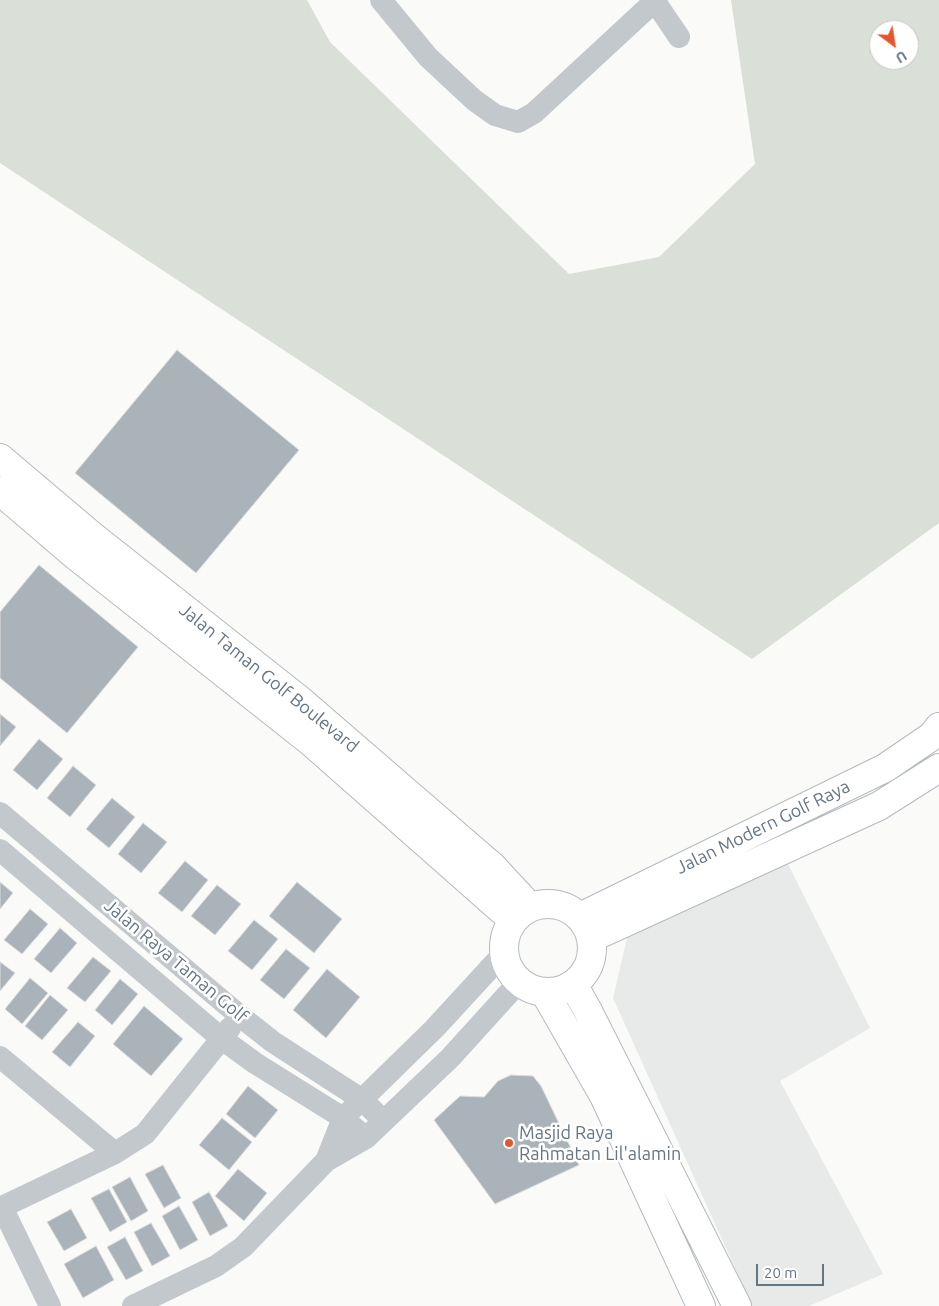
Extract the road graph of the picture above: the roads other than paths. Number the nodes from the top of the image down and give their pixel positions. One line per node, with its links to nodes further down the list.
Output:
1 (381, 0): 2 (street)
2 (655, 1): 3 (street)
3 (679, 37)
4 (0, 458): 10 (street, Jalan Taman Golf Boulevard)
5 (0, 491): 10 (street, Jalan Taman Golf Boulevard)
6 (939, 726): 11 (street, Jalan Modern Golf Raya)
7 (939, 768): 11 (street, Jalan Modern Golf Raya)
8 (0, 813): 17 (street, Jalan Raya Taman Golf)
9 (0, 850): 19 (street, Jalan Raya Taman Golf)
10 (522, 914): 11 (street); 12 (street)
11 (586, 928): 14 (street)
12 (504, 954): 13 (street); 16 (street)
13 (519, 982): 15 (street); 18 (street)
14 (572, 984): 15 (street); 31 (street)
15 (545, 992): 30 (street)
16 (450, 1012): 18 (street); 21 (street)
17 (240, 1016): 19 (street); 21 (street, Jalan Raya Taman Golf)
18 (473, 1032): 23 (street)
19 (222, 1039): 22 (street, Jalan Raya Taman Golf); 25 (street)
20 (0, 1057): 25 (street)
21 (361, 1099): 22 (street); 23 (street, Jalan Raya Taman Golf)
22 (343, 1118): 24 (street, Jalan Raya Taman Golf); 26 (street)
23 (384, 1121): 24 (street)
24 (366, 1138): 26 (street)
25 (114, 1153): 27 (street)
26 (326, 1161): 29 (street)
27 (1, 1207): 28 (street)
28 (50, 1306)
29 (133, 1306)
30 (701, 1306)
31 (737, 1306)

